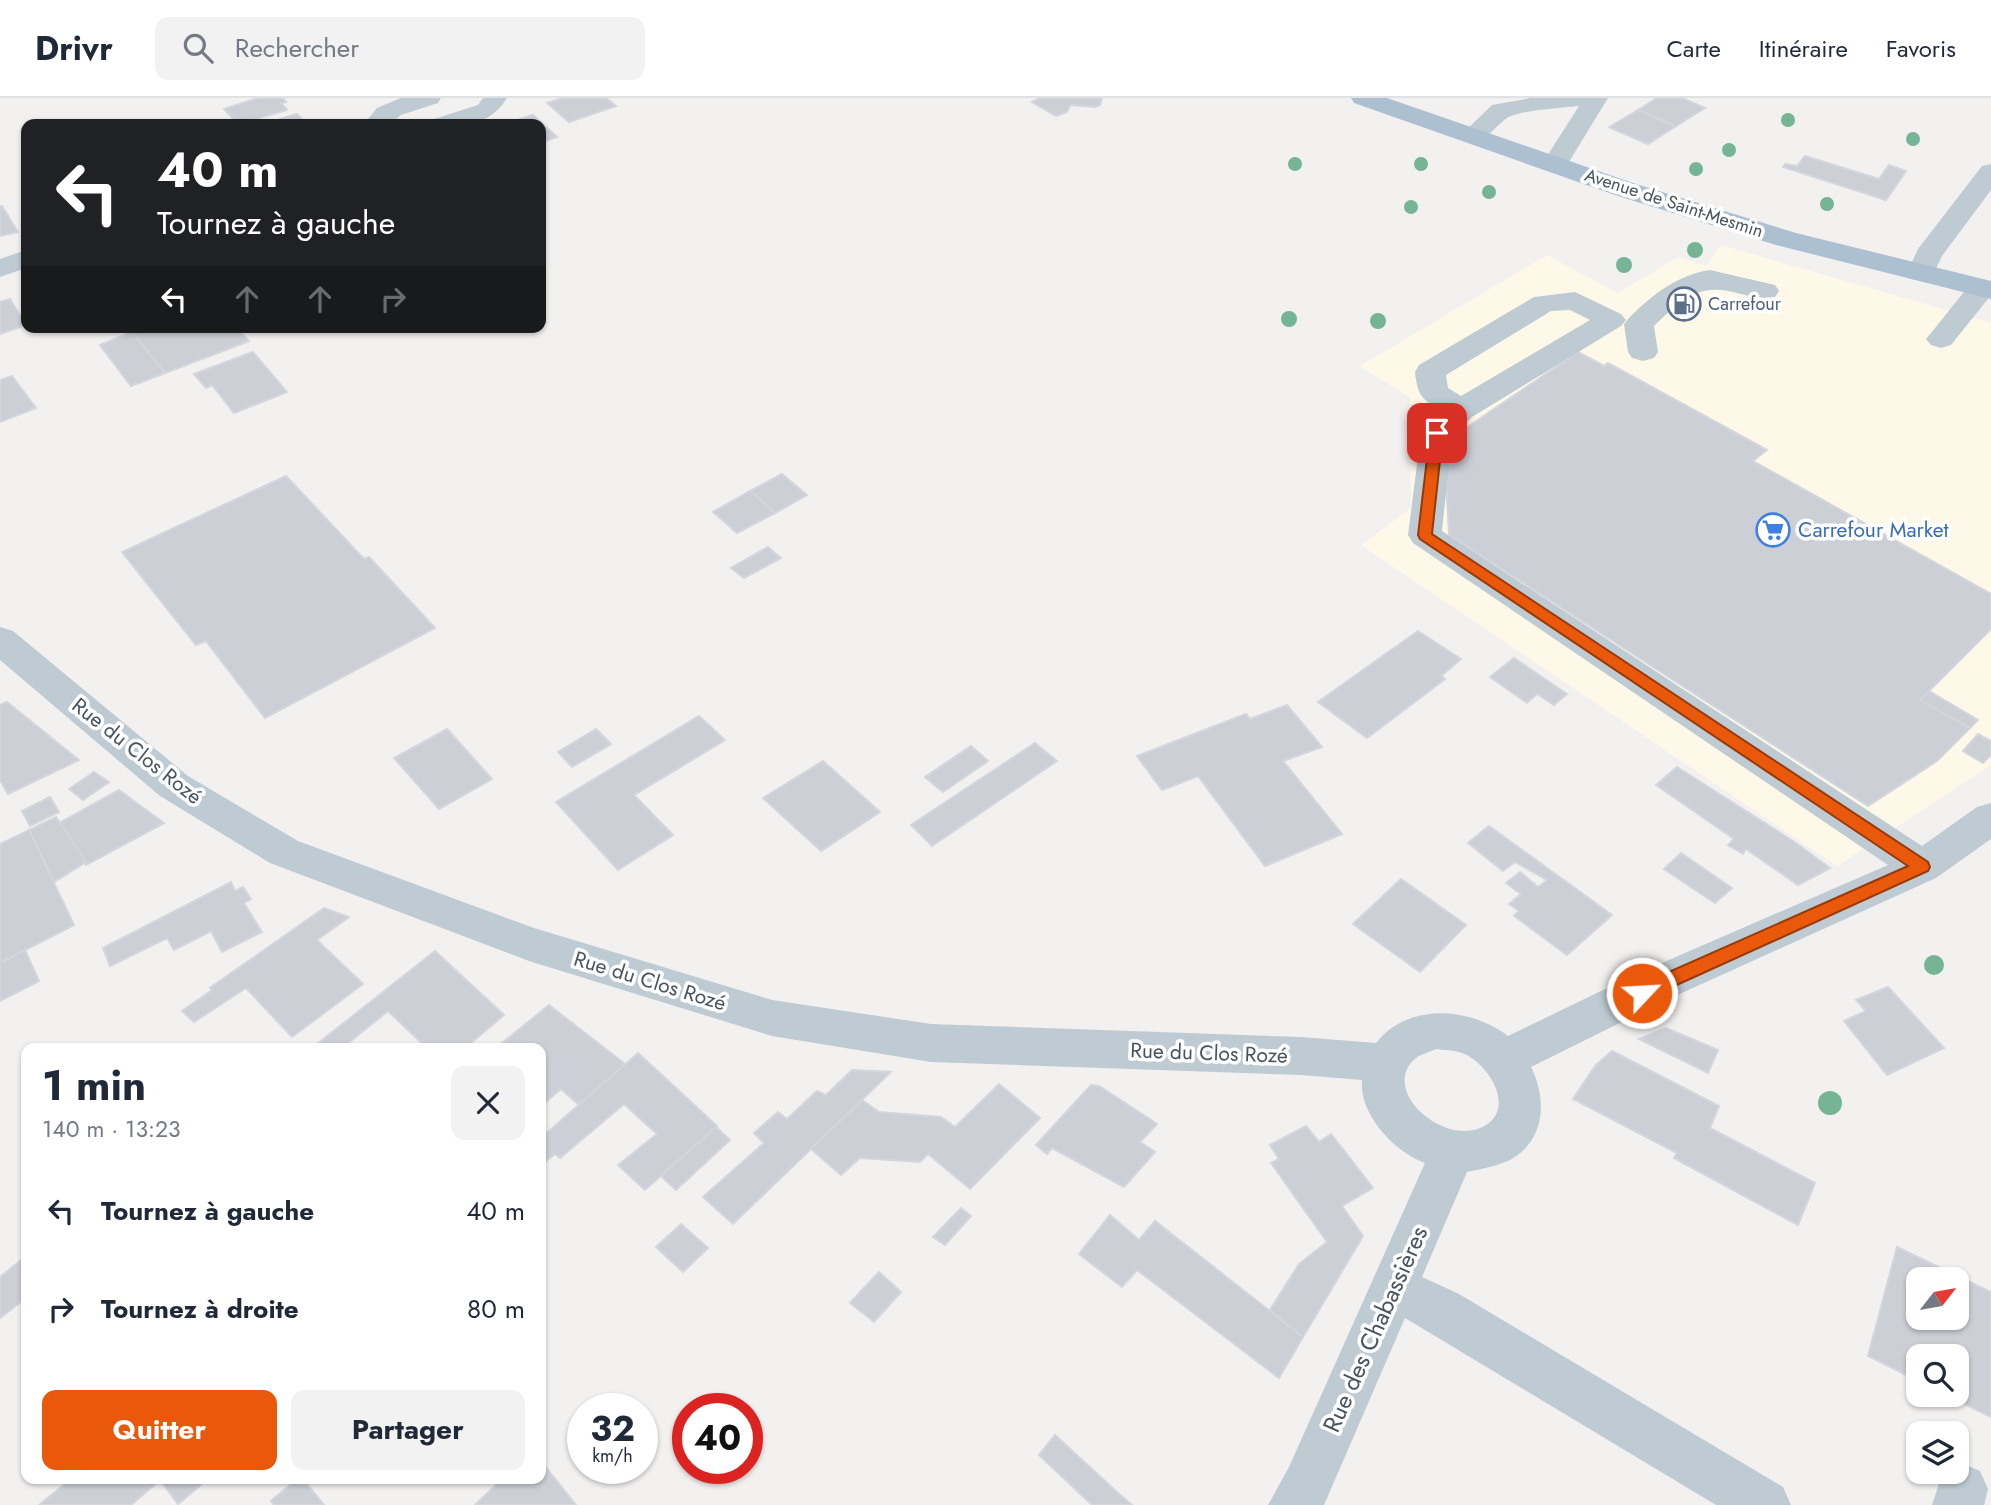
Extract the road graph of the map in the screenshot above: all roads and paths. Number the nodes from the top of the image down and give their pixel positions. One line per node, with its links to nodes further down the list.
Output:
1 (429, 98): 6 (street)
2 (495, 98): 7 (street)
3 (1363, 98): 8 (main road, Avenue de Saint-Mesmin)
4 (1582, 98): 8 (street)
5 (1596, 98): 9 (street)
6 (379, 119)
7 (459, 119)
8 (1474, 135): 9 (main road, Avenue de Saint-Mesmin)
9 (1555, 164): 14 (main road, Avenue de Saint-Mesmin)
10 (1991, 172): 11 (street)
11 (1982, 198): 14 (street)
12 (21, 260): 13 (street)
13 (0, 269)
14 (1921, 273): 15 (main road, Avenue de Saint-Mesmin)
15 (1988, 290): 17 (street)
16 (1765, 291): 18 (street)
17 (1941, 338)
18 (1643, 352)
19 (1461, 410): 19 (street); 22 (street)
20 (0, 640): 24 (street, Rue du Clos Rozé)
21 (1991, 818): 22 (street)
22 (1922, 867): 23 (street)
23 (1505, 1059): 24 (street); 25 (street)
24 (1386, 1063): 25 (street)
25 (1453, 1152): 26 (street, Rue des Chabassières)
26 (1394, 1288): 27 (street, Rue des Chabassières); 28 (street)
27 (1294, 1505)
28 (1765, 1505)

